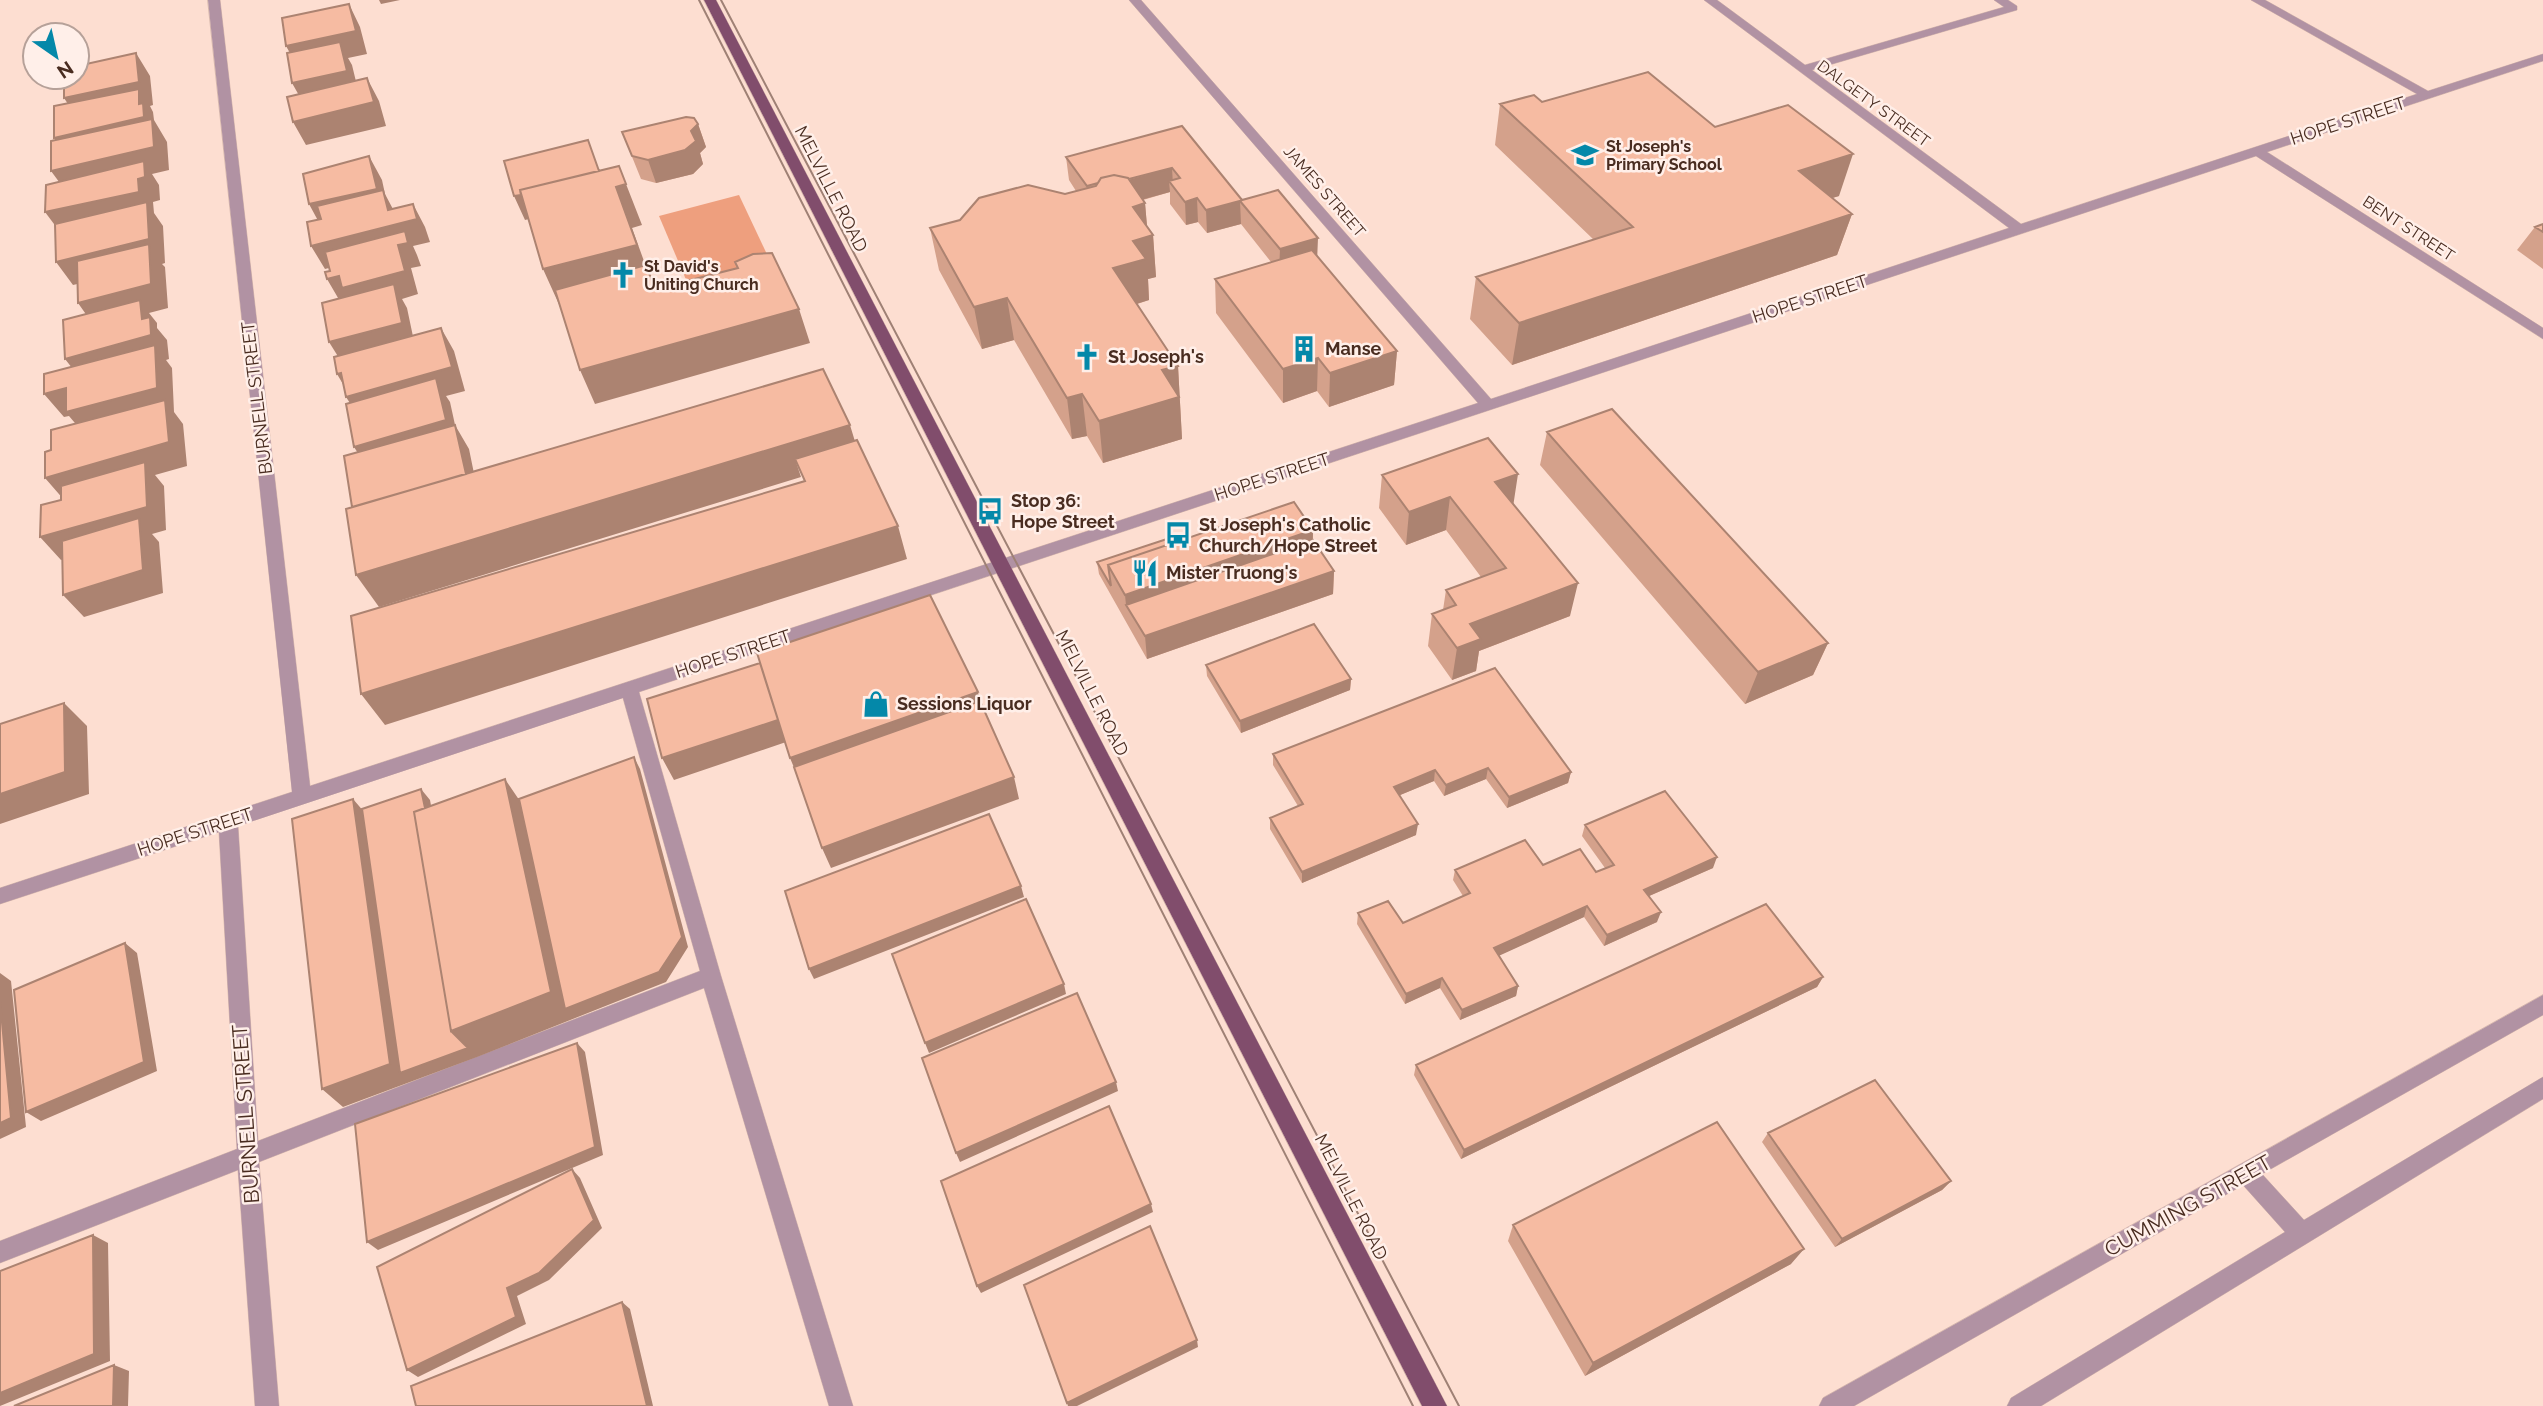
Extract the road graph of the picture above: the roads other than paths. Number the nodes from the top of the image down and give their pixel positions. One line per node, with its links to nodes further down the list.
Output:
1 (214, 0): 16 (street, BURNELL STREET)
2 (710, 0): 14 (main road, MELVILLE ROAD)
3 (1135, 0): 13 (street, JAMES STREET)
4 (1710, 0): 8 (street, DALGETY STREET)
5 (2000, 0): 8 (street)
6 (2258, 0): 9 (street)
7 (2543, 57): 9 (street, HOPE STREET)
8 (1802, 69): 11 (street, DALGETY STREET)
9 (2427, 95): 10 (street, HOPE STREET)
10 (2257, 151): 11 (street, HOPE STREET); 12 (street, BENT STREET)
11 (2020, 230): 13 (street, HOPE STREET)
12 (2543, 334)
13 (1488, 405): 14 (street, HOPE STREET)
14 (1002, 565): 15 (street, HOPE STREET); 28 (main road, MELVILLE ROAD)
15 (629, 689): 16 (street, HOPE STREET); 19 (street)
16 (302, 796): 17 (street, HOPE STREET)
17 (228, 821): 18 (street, HOPE STREET); 22 (street, BURNELL STREET)
18 (0, 896)
19 (711, 976): 22 (street); 27 (street)
20 (2543, 1003): 23 (street, CUMMING STREET)
21 (2543, 1087): 24 (street)
22 (248, 1153): 25 (street); 26 (street, BURNELL STREET)
23 (2246, 1173): 24 (street); 29 (street, CUMMING STREET)
24 (2301, 1232): 30 (street)
25 (0, 1252)
26 (267, 1406)
27 (841, 1406)
28 (1435, 1406)
29 (1831, 1406)
30 (2019, 1406)

